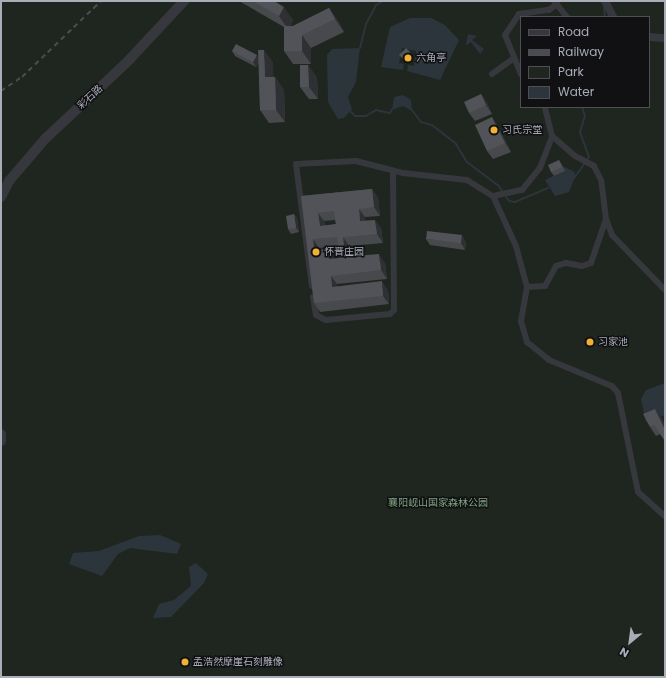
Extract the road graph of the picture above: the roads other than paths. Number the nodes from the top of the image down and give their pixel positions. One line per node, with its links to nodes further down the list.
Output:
1 (184, 1): 15 (street, 彩石路)
2 (605, 1): 5 (street)
3 (556, 3): 4 (street); 8 (street)
4 (566, 16)
5 (612, 16)
6 (650, 36): 7 (street)
7 (665, 38)
8 (513, 59): 9 (street); 10 (street)
9 (520, 72)
10 (492, 74)
11 (545, 108): 12 (street)
12 (552, 136): 14 (street); 16 (street)
13 (393, 171): 13 (street); 14 (street)
14 (493, 196): 17 (street)
15 (1, 197)
16 (606, 219): 17 (street); 18 (street)
17 (527, 287): 21 (street)
18 (665, 290)
19 (1, 434): 20 (street)
20 (1, 441)
21 (665, 516)

